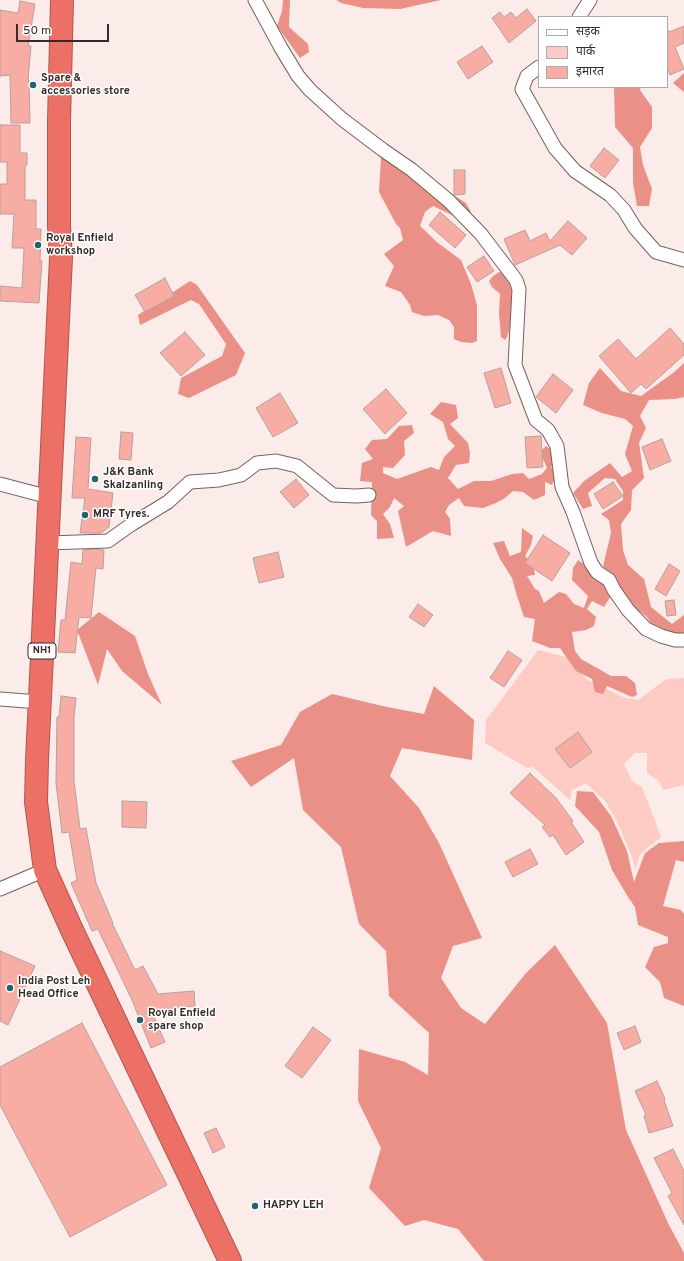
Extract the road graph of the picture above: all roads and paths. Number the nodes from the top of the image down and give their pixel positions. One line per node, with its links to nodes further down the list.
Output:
1 (62, 0): 9 (highway, NH1)
2 (255, 0): 11 (street)
3 (590, 0): 4 (street)
4 (580, 16)
5 (538, 68): 6 (street)
6 (684, 260)
7 (0, 484): 9 (street)
8 (369, 495): 10 (street)
9 (49, 497): 10 (highway, NH1)
10 (47, 543): 13 (highway, NH1)
11 (684, 640)
12 (0, 699): 13 (street)
13 (39, 702): 14 (highway, NH1)
14 (45, 870): 15 (street); 16 (highway, NH1)
15 (0, 888)
16 (230, 1261)

